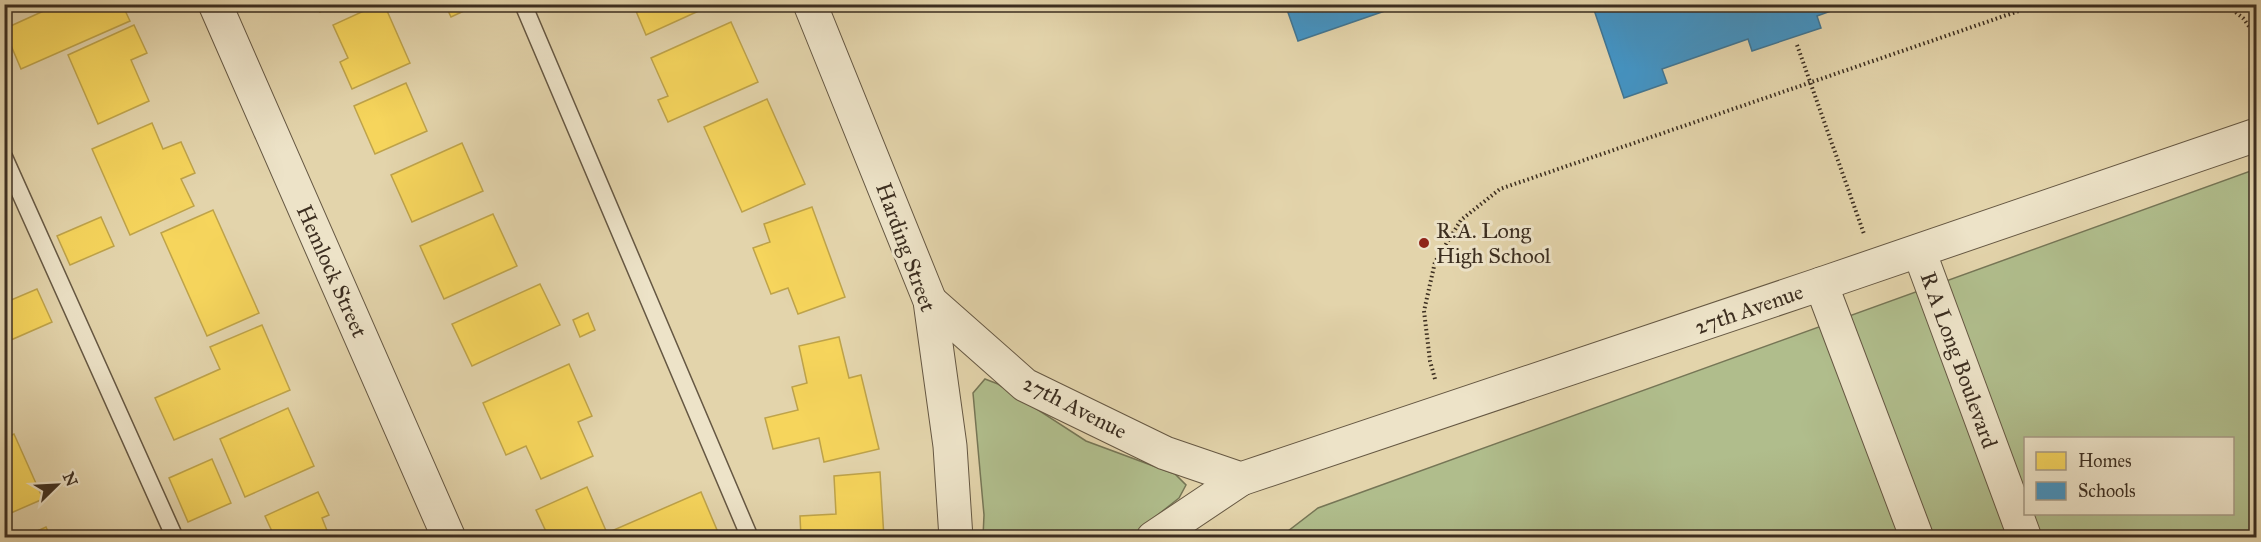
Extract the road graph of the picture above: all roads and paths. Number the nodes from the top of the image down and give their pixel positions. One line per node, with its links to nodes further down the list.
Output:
1 (215, 4): 18 (street, Hemlock Street)
2 (523, 4): 19 (lane)
3 (2039, 4): 8 (path)
4 (2225, 4): 6 (path)
5 (813, 5): 14 (street, Harding Street)
6 (2256, 36)
7 (1797, 45): 8 (path)
8 (1810, 83): 12 (path); 15 (path)
9 (2256, 135): 11 (street, 27th Avenue)
10 (4, 158): 17 (lane)
11 (1919, 251): 12 (street, 27th Avenue); 23 (street, R A Long Boulevard)
12 (1876, 266): 13 (street, 27th Avenue)
13 (1821, 284): 15 (street, 27th Avenue); 22 (street)
14 (930, 301): 16 (street, 27th Avenue); 20 (street, Harding Street)
15 (1445, 411): 16 (street, 27th Avenue)
16 (1241, 479): 21 (street, 27th Avenue)
17 (176, 537)
18 (449, 537)
19 (750, 537)
20 (956, 537)
21 (1153, 537)
22 (1917, 537)
23 (2025, 537)

